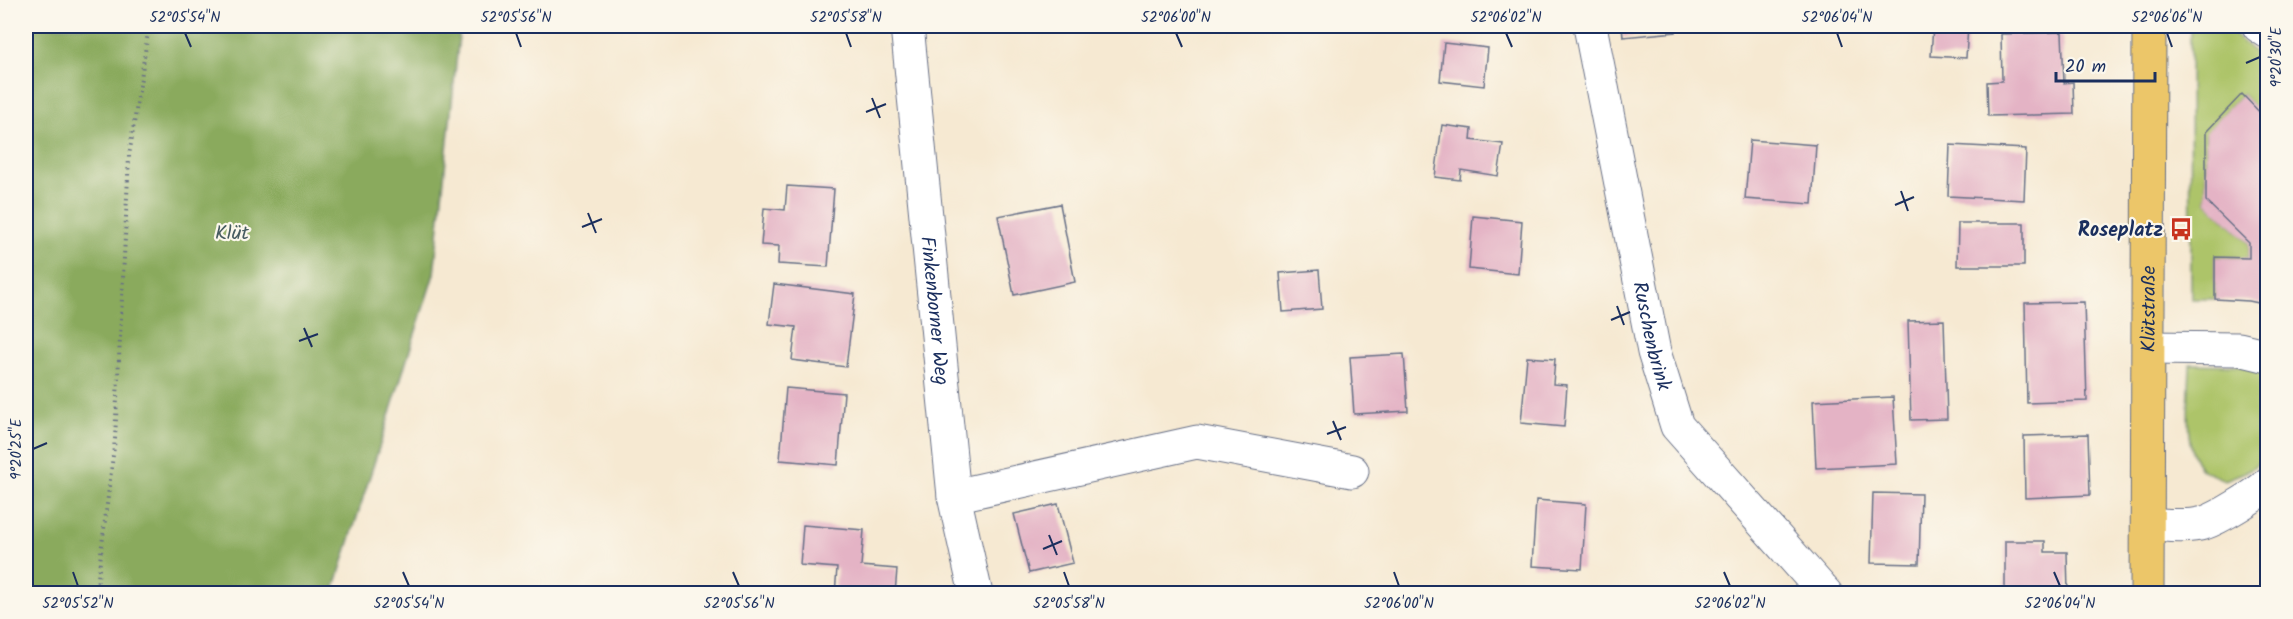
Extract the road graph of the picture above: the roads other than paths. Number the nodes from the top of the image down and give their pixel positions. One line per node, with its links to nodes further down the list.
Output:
1 (907, 26): 10 (street, Finkenborner Weg)
2 (1590, 26): 13 (street, Ruschenbrink)
3 (2149, 26): 6 (main road, Klütstraße)
4 (2259, 26): 5 (street)
5 (2268, 32)
6 (2149, 348): 7 (street); 11 (main road, Klütstraße)
7 (2268, 356)
8 (1352, 471): 10 (street)
9 (2268, 484): 11 (street)
10 (954, 495): 12 (street, Finkenborner Weg)
11 (2148, 524): 14 (main road, Klütstraße)
12 (976, 594)
13 (1826, 594)
14 (2147, 594)

